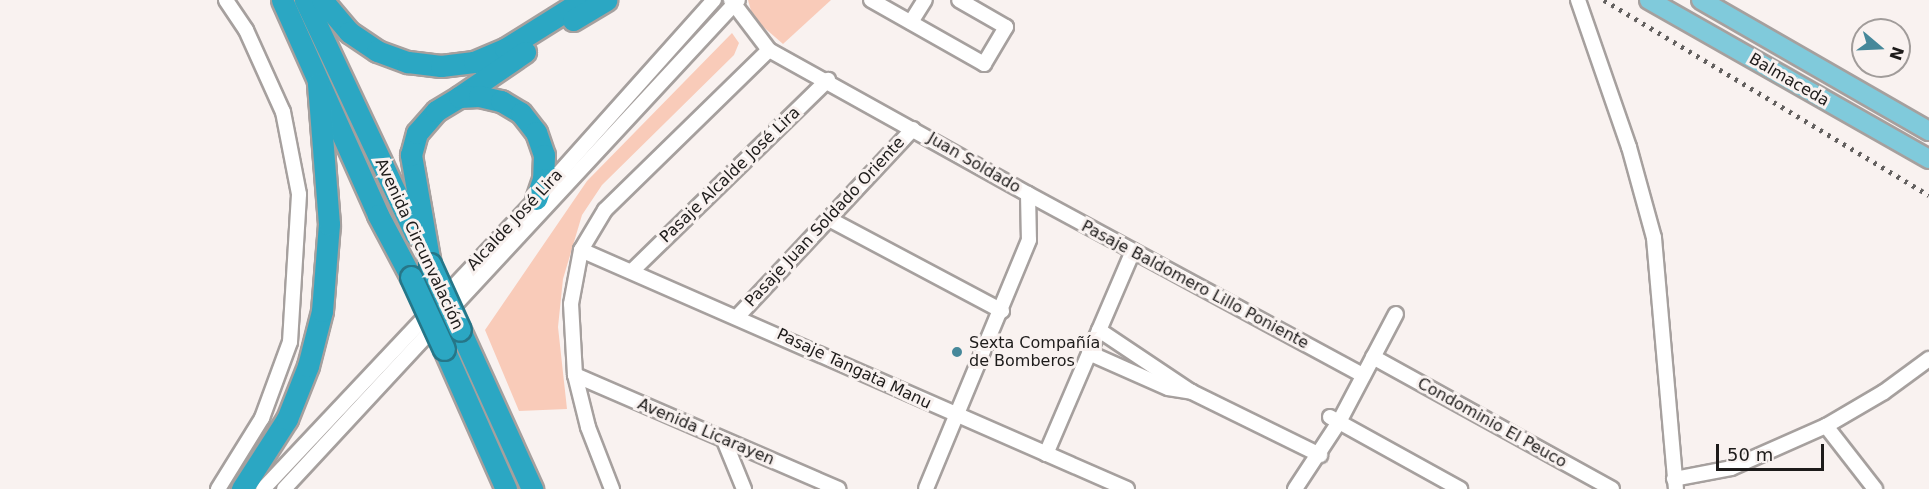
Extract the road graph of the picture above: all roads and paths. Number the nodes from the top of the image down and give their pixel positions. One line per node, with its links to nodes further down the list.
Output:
1 (226, 0): 47 (street)
2 (282, 0): 18 (highway, Avenida Circunvalación)
3 (305, 0): 28 (highway, Avenida Circunvalación)
4 (322, 0): 5 (highway)
5 (583, 0)
6 (606, 0): 19 (highway)
7 (714, 0): 24 (street, Alcalde José Lira)
8 (871, 0): 15 (street)
9 (925, 0): 15 (street)
10 (959, 0): 15 (street)
11 (1578, 0): 46 (street)
12 (1649, 0): 22 (main road, Balmaceda)
13 (1701, 0): 21 (main road, Balmaceda)
14 (734, 1): 16 (street, Alcalde José Lira); 50 (street, Alcalde José Lira)
15 (911, 22)
16 (769, 50): 17 (street, Juan Soldado); 26 (street)
17 (828, 80): 20 (street, Juan Soldado); 29 (street, Pasaje Alcalde José Lira)
18 (318, 83): 48 (highway); 51 (highway, Avenida Circunvalación, bridge)
19 (459, 97): 24 (highway); 28 (highway)
20 (914, 129): 23 (street, Juan Soldado); 25 (street, Pasaje Juan Soldado Oriente)
21 (1929, 131)
22 (1929, 159)
23 (1028, 194): 27 (street, Pasaje Baldomero Lillo Poniente); 30 (street, Juan Soldado)
24 (536, 199): 49 (street, Alcalde José Lira)
25 (829, 219): 30 (street); 32 (street, Pasaje Juan Soldado Oriente)
26 (581, 250): 29 (street, Pasaje Tangata Manu); 37 (street)
27 (1133, 251): 33 (street); 38 (street, Pasaje Baldomero Lillo Poniente)
28 (430, 264): 52 (highway, Avenida Circunvalación, bridge)
29 (632, 271): 32 (street, Pasaje Tangata Manu)
30 (1002, 311): 40 (street, Juan Soldado)
31 (1396, 314): 35 (street)
32 (738, 316): 40 (street, Pasaje Tangata Manu)
33 (1099, 330): 34 (street); 39 (street)
34 (1089, 353): 39 (street); 44 (street)
35 (1373, 357): 38 (street); 60 (street, Condominio El Peuco)
36 (1929, 359): 42 (street)
37 (575, 375): 43 (street, Avenida Licarayen); 53 (street)
38 (1363, 375): 41 (street)
39 (1192, 392): 45 (street)
40 (956, 417): 44 (street, Pasaje Tangata Manu); 56 (street, Juan Soldado)
41 (1335, 419): 45 (street); 59 (street)
42 (1826, 426): 46 (street); 61 (street)
43 (724, 440): 54 (street); 55 (street, Avenida Licarayen)
44 (1046, 454): 57 (street, Pasaje Tangata Manu)
45 (1320, 455): 58 (street)
46 (1675, 484)
47 (218, 489)
48 (242, 489)
49 (263, 489)
50 (284, 489)
51 (506, 489)
52 (532, 489)
53 (612, 489)
54 (744, 489)
55 (838, 489)
56 (926, 489)
57 (1126, 489)
58 (1295, 489)
59 (1460, 489)
60 (1612, 489)
61 (1875, 489)

